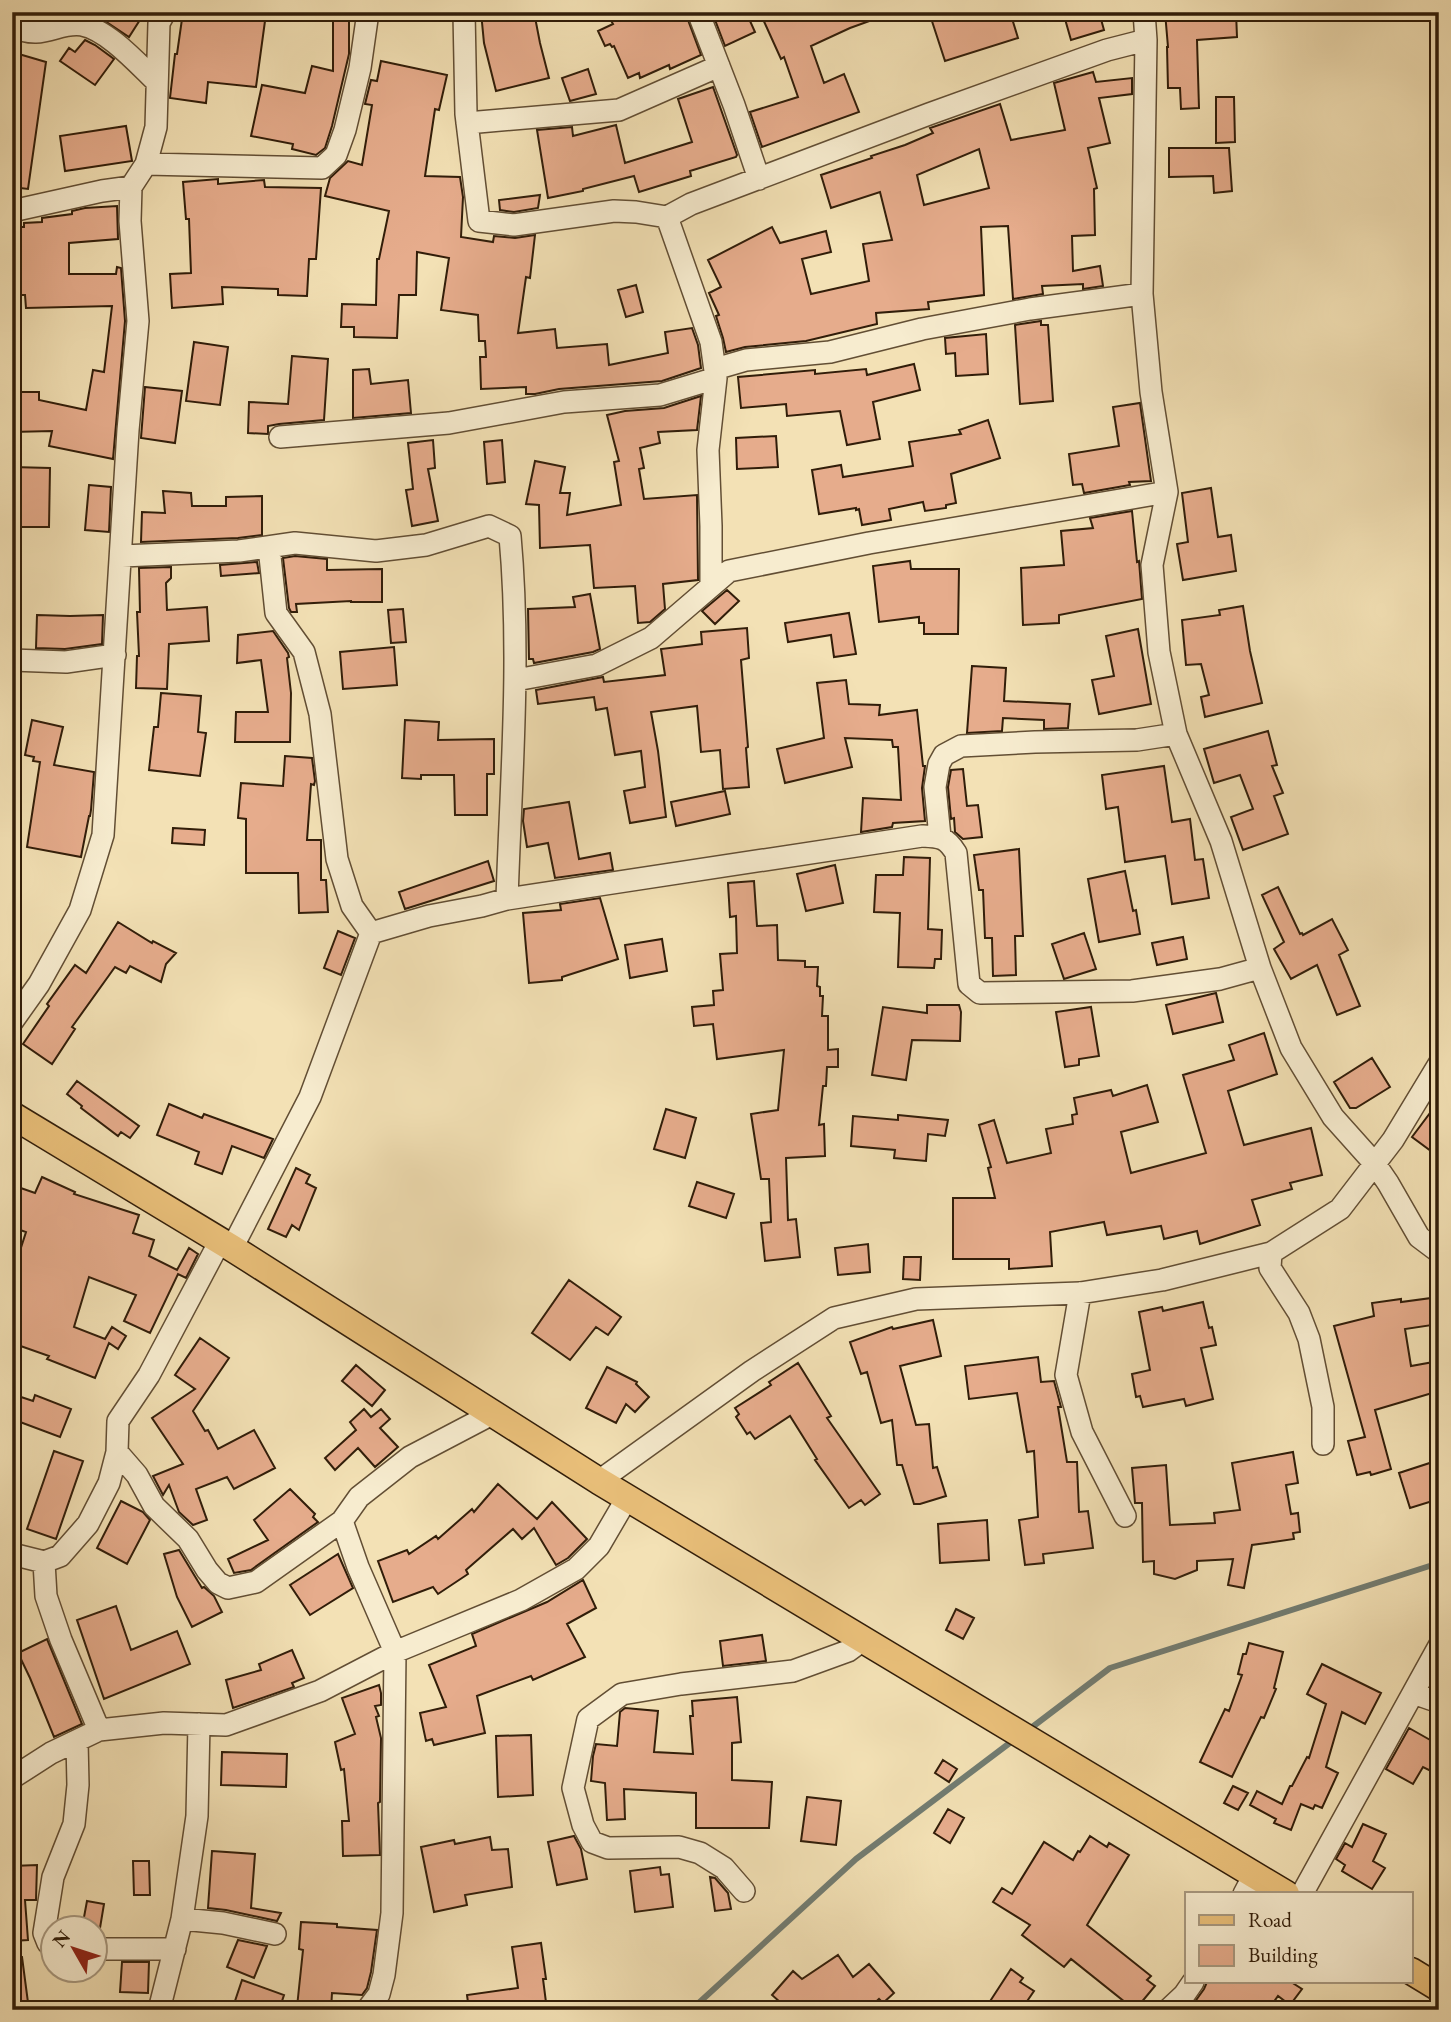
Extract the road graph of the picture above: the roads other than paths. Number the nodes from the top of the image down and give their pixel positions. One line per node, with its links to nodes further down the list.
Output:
1 (164, 12): 9 (street)
2 (368, 12): 11 (street)
3 (464, 12): 10 (street)
4 (698, 12): 8 (street)
5 (1144, 12): 7 (street)
6 (12, 26): 9 (street)
7 (1146, 40): 12 (street); 16 (street)
8 (719, 66): 10 (street); 12 (street)
9 (157, 82): 11 (street)
10 (467, 123): 15 (street)
11 (146, 164): 13 (street)
12 (759, 179): 15 (street)
13 (131, 187): 14 (street); 21 (street)
14 (12, 211)
15 (667, 217): 17 (street)
16 (1142, 294): 17 (street); 19 (street)
17 (715, 373): 18 (street); 22 (street)
18 (280, 438)
19 (1167, 492): 22 (street); 26 (street)
20 (270, 547): 21 (street); 25 (street); 29 (street)
21 (122, 556): 23 (street)
22 (711, 585): 25 (street)
23 (115, 656): 24 (street); 31 (street)
24 (12, 660)
25 (516, 680): 28 (street)
26 (1176, 734): 27 (street); 30 (street)
27 (940, 837): 28 (street); 30 (street)
28 (507, 899): 29 (street)
29 (371, 933): 35 (street)
30 (1260, 968): 34 (street)
31 (12, 1022)
32 (1439, 1064): 34 (street)
33 (12, 1115): 35 (main road)
34 (1375, 1164): 36 (street); 37 (street)
35 (226, 1245): 39 (main road); 41 (street)
36 (1439, 1252)
37 (1271, 1253): 38 (street); 40 (street)
38 (1080, 1293): 42 (street); 44 (street)
39 (492, 1414): 42 (main road); 45 (street)
40 (1323, 1444)
41 (117, 1452): 45 (street); 47 (street)
42 (599, 1481): 43 (main road)
43 (627, 1498): 48 (main road); 50 (street)
44 (1125, 1516)
45 (342, 1521): 50 (street)
46 (12, 1554): 47 (street)
47 (44, 1562): 54 (street)
48 (863, 1640): 57 (main road); 58 (street)
49 (1439, 1646): 51 (street)
50 (395, 1653): 53 (street); 70 (street)
51 (1413, 1693): 52 (street); 60 (street)
52 (1439, 1702)
53 (199, 1724): 54 (street); 62 (street)
54 (99, 1730): 55 (street)
55 (77, 1741): 56 (street); 61 (street)
56 (12, 1778)
57 (1249, 1884): 59 (main road)
58 (744, 1891)
59 (1279, 1892)
60 (1303, 1892)
61 (47, 1913)
62 (182, 1919): 63 (street); 65 (street)
63 (275, 1934)
64 (108, 1949): 65 (street)
65 (174, 1949): 69 (street)
66 (1412, 1972): 68 (main road)
67 (1192, 1983): 71 (street)
68 (1439, 1988)
69 (163, 2009)
70 (366, 2010)
71 (1168, 2010)

